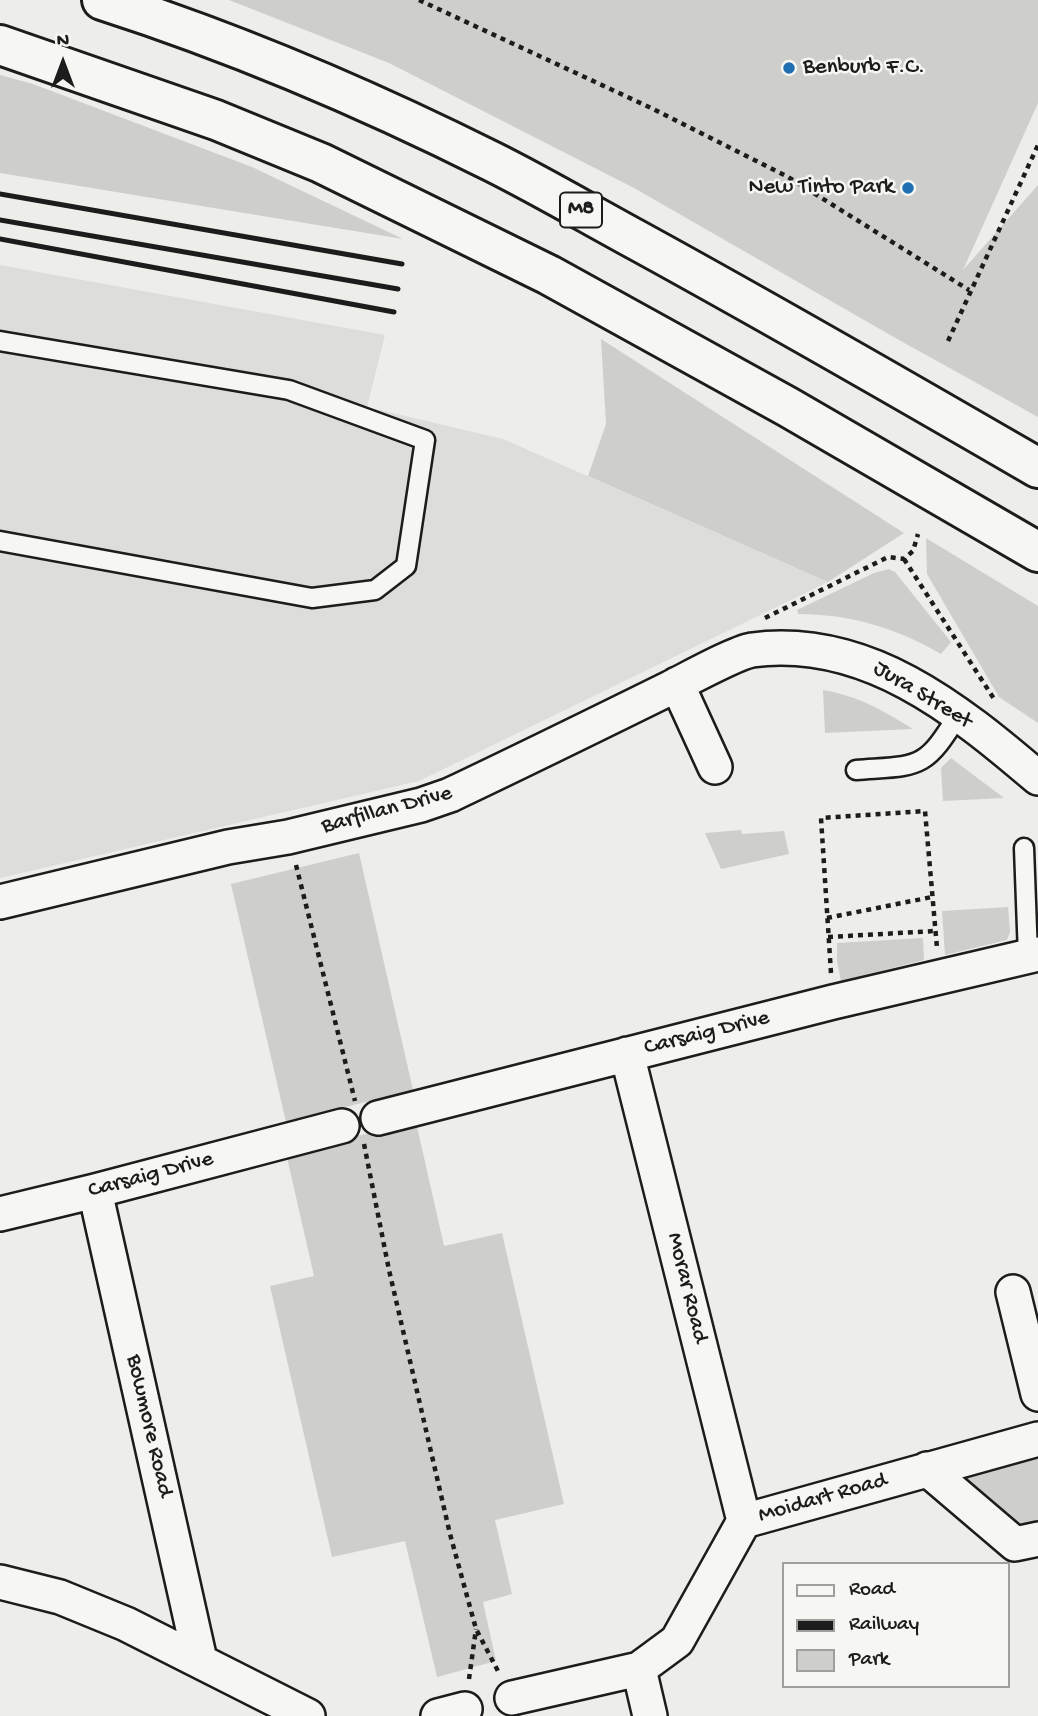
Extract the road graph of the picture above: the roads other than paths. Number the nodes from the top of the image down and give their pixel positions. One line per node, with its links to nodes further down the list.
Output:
1 (102, 0): 5 (highway, M8)
2 (0, 46): 4 (highway)
3 (0, 341): 6 (lane)
4 (788, 407): 7 (highway); 8 (highway)
5 (1038, 468)
6 (0, 541)
7 (1038, 552)
8 (1038, 580)
9 (749, 650): 10 (street, Barfillan Drive); 11 (street, Jura Street)
10 (677, 684): 12 (street); 16 (street, Barfillan Drive)
11 (958, 715): 13 (lane); 14 (street, Jura Street)
12 (715, 767)
13 (856, 770)
14 (1038, 778)
15 (1024, 848): 17 (lane)
16 (0, 902)
17 (1033, 955): 18 (street, Carsaig Drive)
18 (627, 1054): 19 (street, Carsaig Drive); 25 (street, Morar Road)
19 (95, 1191): 20 (street, Carsaig Drive); 28 (street, Bowmore Road)
20 (0, 1214)
21 (1013, 1292): 22 (street)
22 (1038, 1394)
23 (1038, 1439): 24 (street, Moidart Road)
24 (928, 1469): 25 (street, Moidart Road); 26 (street)
25 (744, 1521): 29 (street, Moidart Road)
26 (1038, 1539)
27 (0, 1582): 28 (street)
28 (200, 1660): 31 (street)
29 (639, 1669): 30 (street); 32 (street)
30 (512, 1698)
31 (308, 1716)
32 (650, 1716)

